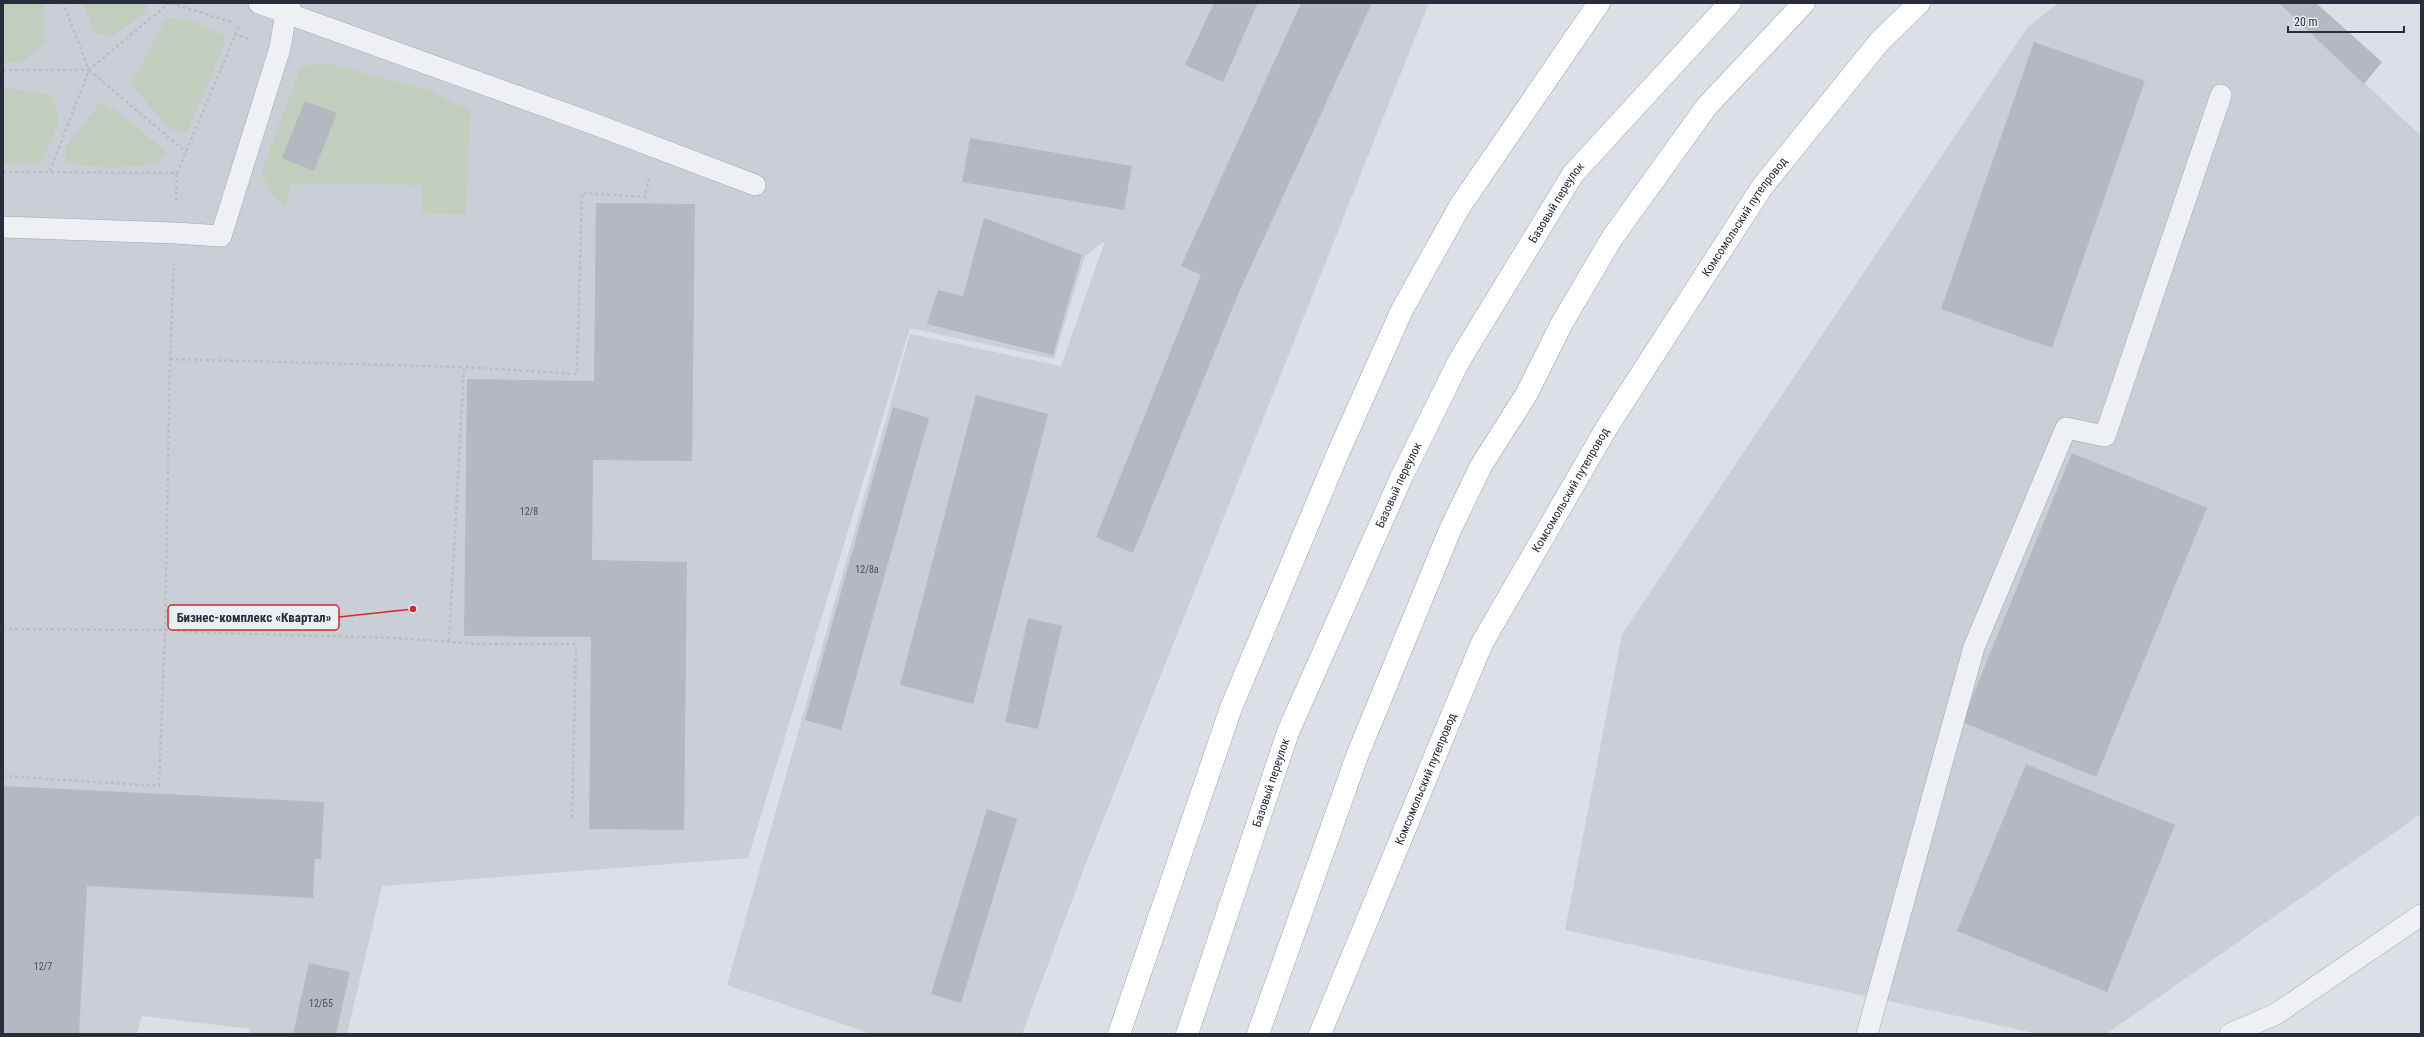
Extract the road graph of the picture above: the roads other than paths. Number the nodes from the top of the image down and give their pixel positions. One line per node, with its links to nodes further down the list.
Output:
1 (259, 3): 6 (lane)
2 (1600, 3): 11 (main road)
3 (1730, 3): 12 (main road, Базовый переулок)
4 (1804, 3): 13 (main road)
5 (1919, 3): 14 (main road, Комсомольский путепровод)
6 (288, 7): 8 (lane); 9 (lane)
7 (2221, 95): 15 (lane)
8 (755, 185)
9 (3, 227)
10 (2421, 915): 16 (lane)
11 (1119, 1034)
12 (1187, 1034)
13 (1258, 1034)
14 (1320, 1034)
15 (1867, 1034)
16 (2230, 1034)

